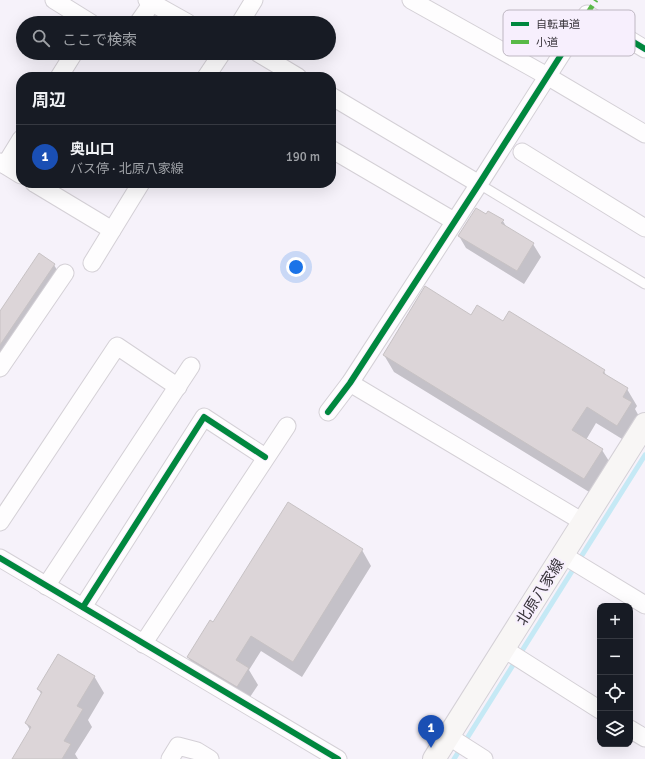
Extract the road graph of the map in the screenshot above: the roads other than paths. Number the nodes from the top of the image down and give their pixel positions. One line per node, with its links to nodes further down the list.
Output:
1 (54, 0): 5 (street)
2 (254, 0): 8 (street)
3 (411, 0): 11 (street)
4 (150, 2): 6 (street); 7 (street)
5 (80, 16)
6 (142, 16)
7 (175, 16)
8 (244, 16)
9 (635, 43): 10 (street)
10 (645, 49)
11 (503, 51)
12 (511, 56): 20 (street)
13 (560, 56): 20 (street)
14 (70, 60): 17 (street)
15 (218, 60): 18 (street)
16 (270, 60): 19 (street)
17 (62, 72)
18 (210, 72)
19 (290, 72)
20 (547, 76): 22 (street); 28 (street)
21 (336, 99): 28 (street)
22 (645, 134)
23 (16, 146): 26 (street)
24 (336, 152): 31 (street)
25 (522, 152): 32 (street)
26 (3, 164): 27 (street)
27 (16, 172)
28 (479, 184): 31 (street); 36 (lane)
29 (42, 188): 33 (street)
30 (138, 188): 33 (street)
31 (454, 221): 39 (street)
32 (645, 228)
33 (112, 230): 34 (street)
34 (92, 263)
35 (65, 273): 38 (street)
36 (645, 284)
37 (191, 366): 40 (street)
38 (0, 368)
39 (350, 383): 41 (street); 46 (street)
40 (178, 387): 45 (street); 49 (street)
41 (328, 412)
42 (645, 424): 46 (main road, 北原八家線)
43 (287, 426): 44 (street)
44 (265, 457): 51 (street); 52 (street)
45 (0, 522)
46 (583, 522): 47 (main road, 北原八家線)
47 (563, 555): 50 (street); 53 (main road, 北原八家線)
48 (0, 558): 49 (street)
49 (46, 586): 51 (street)
50 (645, 605)
51 (83, 608): 52 (street)
52 (144, 644): 60 (street)
53 (504, 649): 54 (street); 56 (main road, 北原八家線)
54 (597, 708)
55 (633, 731): 57 (street)
56 (448, 736): 61 (main road, 北原八家線); 62 (street)
57 (645, 738)
58 (170, 759): 59 (street)
59 (210, 759)
60 (338, 759)
61 (434, 759)
62 (484, 759)

